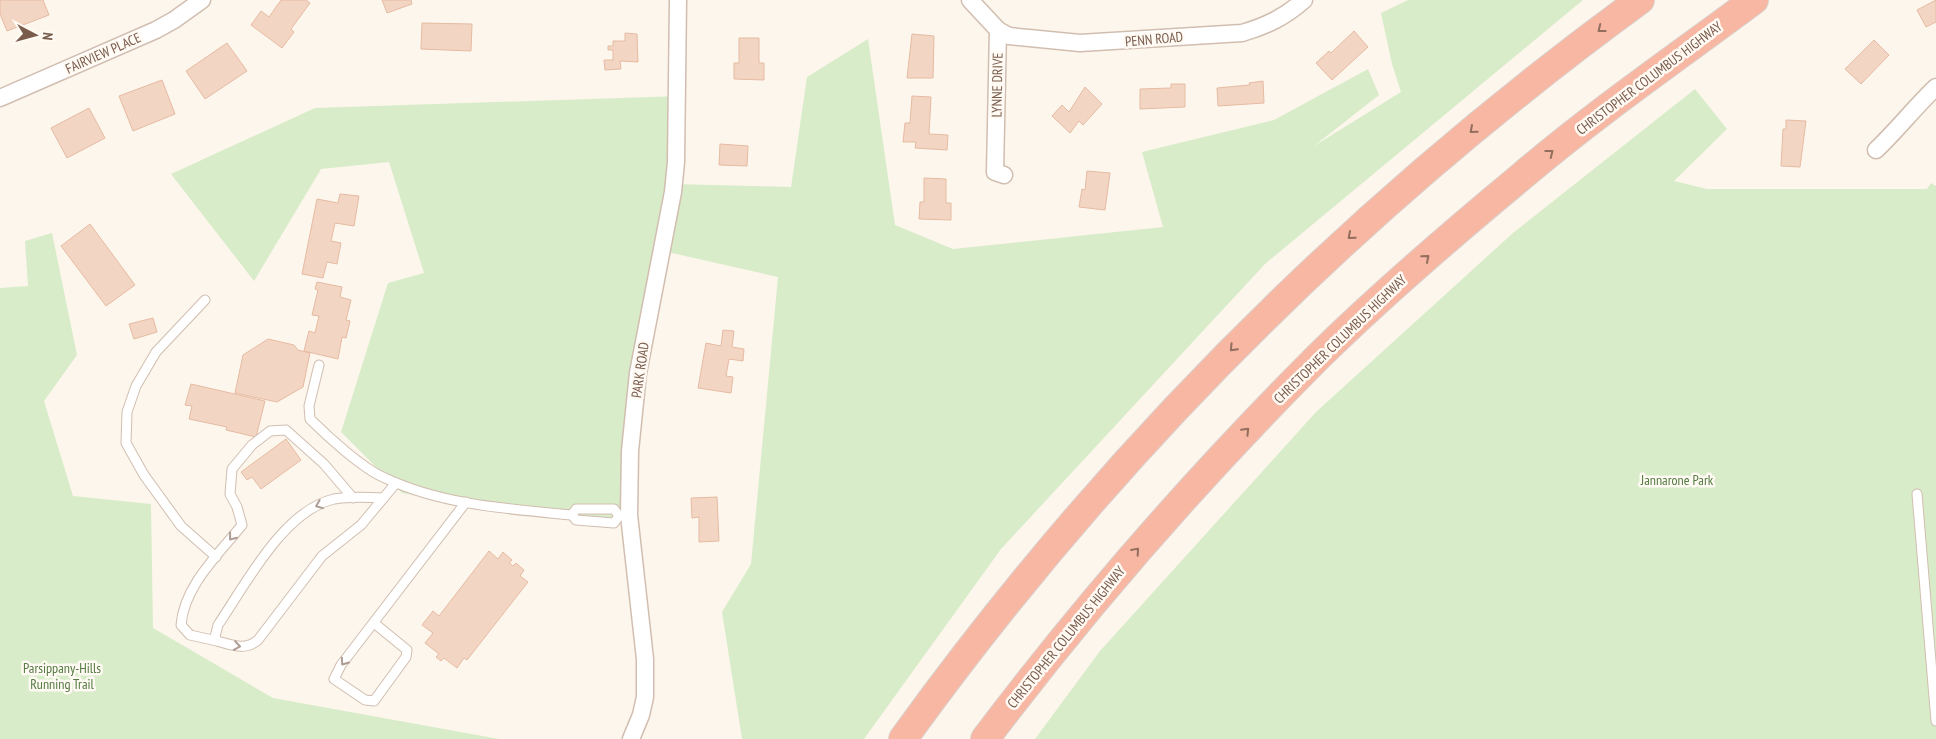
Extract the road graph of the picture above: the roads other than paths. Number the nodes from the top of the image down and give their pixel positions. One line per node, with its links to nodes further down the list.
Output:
1 (202, 0): 9 (street, FAIRVIEW PLACE)
2 (678, 0): 19 (street, PARK ROAD)
3 (970, 0): 7 (street)
4 (1304, 0): 7 (street, PENN ROAD)
5 (1640, 0): 25 (highway, one-way to 25)
6 (1754, 0): 26 (highway, CHRISTOPHER COLUMBUS HIGHWAY, one-way to 6)
7 (998, 30): 11 (street, LYNNE DRIVE)
8 (1936, 87): 10 (street)
9 (0, 98)
10 (1876, 150)
11 (1004, 175)
12 (205, 300): 20 (lane)
13 (319, 365): 14 (lane)
14 (396, 483): 17 (lane); 18 (lane)
15 (1917, 494): 23 (lane)
16 (353, 498): 17 (lane); 20 (lane, one-way to 20); 22 (lane, one-way to 22)
17 (384, 498): 22 (lane, one-way to 17)
18 (466, 502): 19 (lane); 21 (lane)
19 (624, 516): 24 (street, PARK ROAD)
20 (216, 557): 22 (lane)
21 (374, 623): 21 (lane, one-way to 21)
22 (217, 641)
23 (1936, 721)
24 (631, 739)
25 (904, 739)
26 (985, 739)

